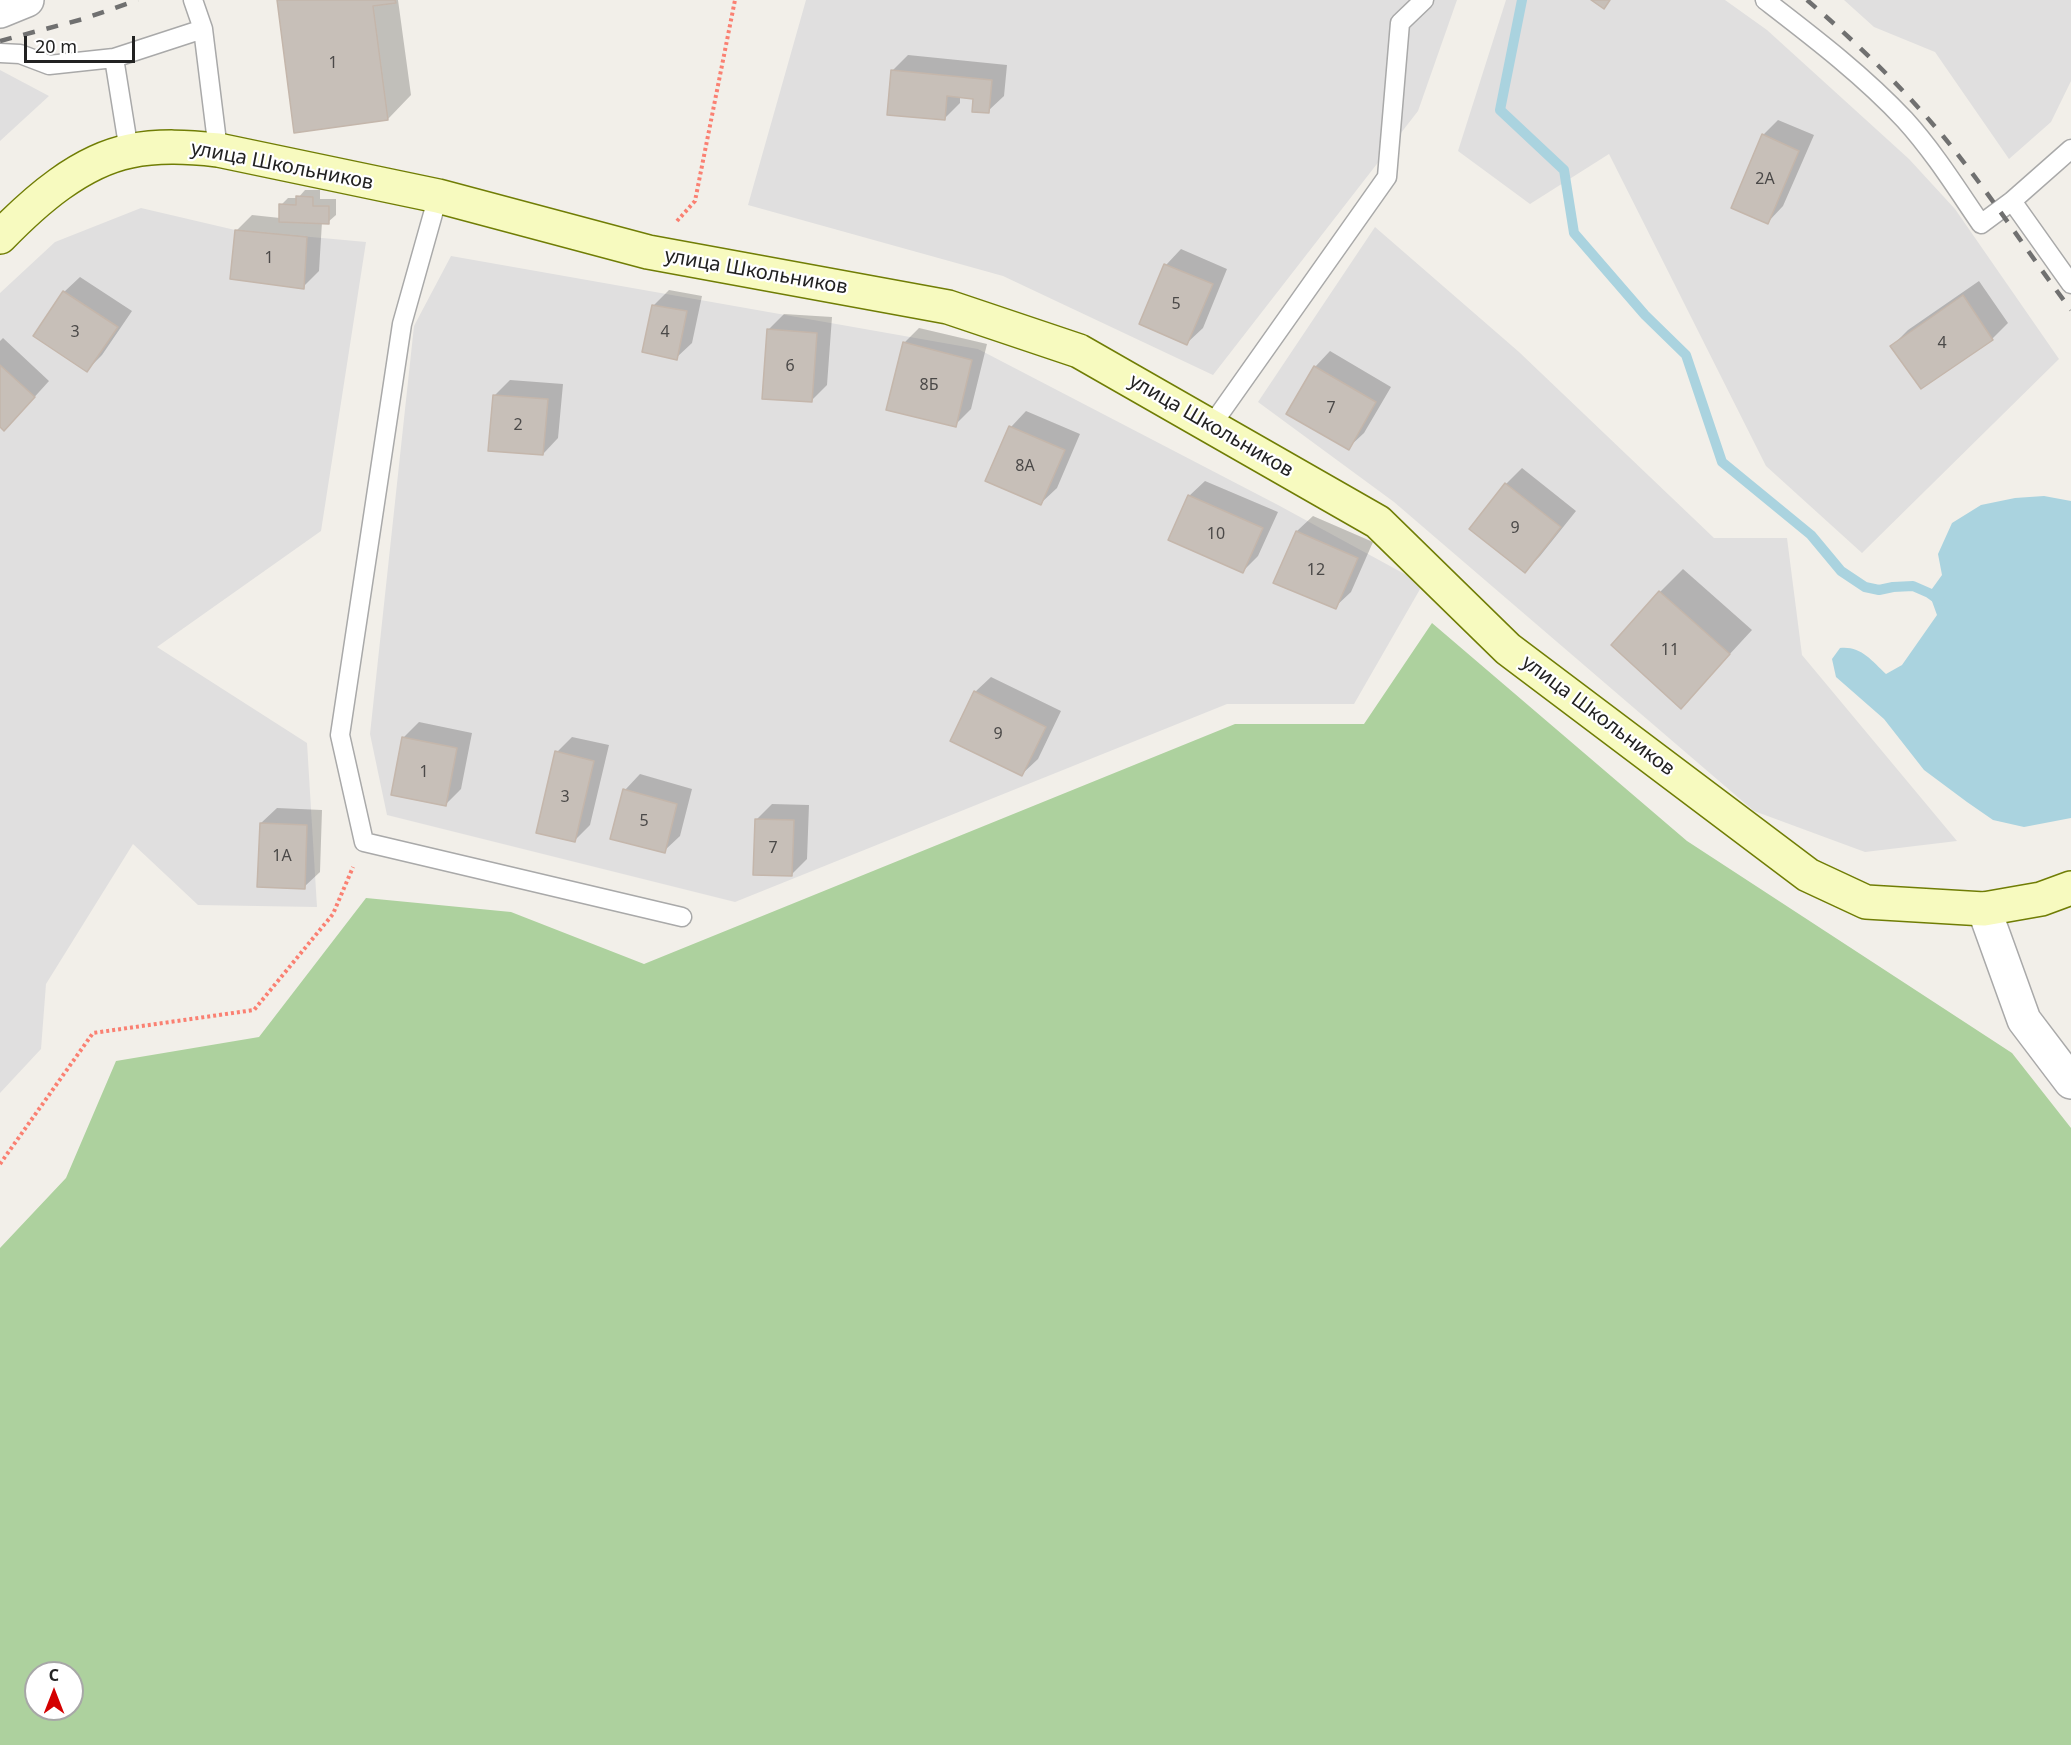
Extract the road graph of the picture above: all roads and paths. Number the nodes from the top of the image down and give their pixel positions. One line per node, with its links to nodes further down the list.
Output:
1 (27, 0): 6 (street)
2 (193, 0): 7 (lane)
3 (735, 0): 16 (path)
4 (1424, 0): 18 (lane)
5 (1765, 0): 14 (lane)
6 (0, 11)
7 (203, 29): 9 (lane); 11 (lane)
8 (0, 53): 9 (lane)
9 (114, 58): 12 (lane)
10 (2071, 149): 14 (lane)
11 (218, 150): 12 (street, улица Школьников); 13 (street, улица Школьников)
12 (129, 151): 15 (street, улица Школьников)
13 (438, 196): 16 (street, улица Школьников); 19 (lane)
14 (2012, 201): 17 (lane)
15 (0, 237)
16 (648, 252): 18 (street, улица Школьников)
17 (2071, 284)
18 (1211, 426): 21 (street, улица Школьников)
19 (364, 842): 22 (lane); 24 (path)
20 (2071, 888): 21 (street, улица Школьников)
21 (1984, 909): 23 (street)
22 (682, 917)
23 (2071, 1082)
24 (0, 1164)

